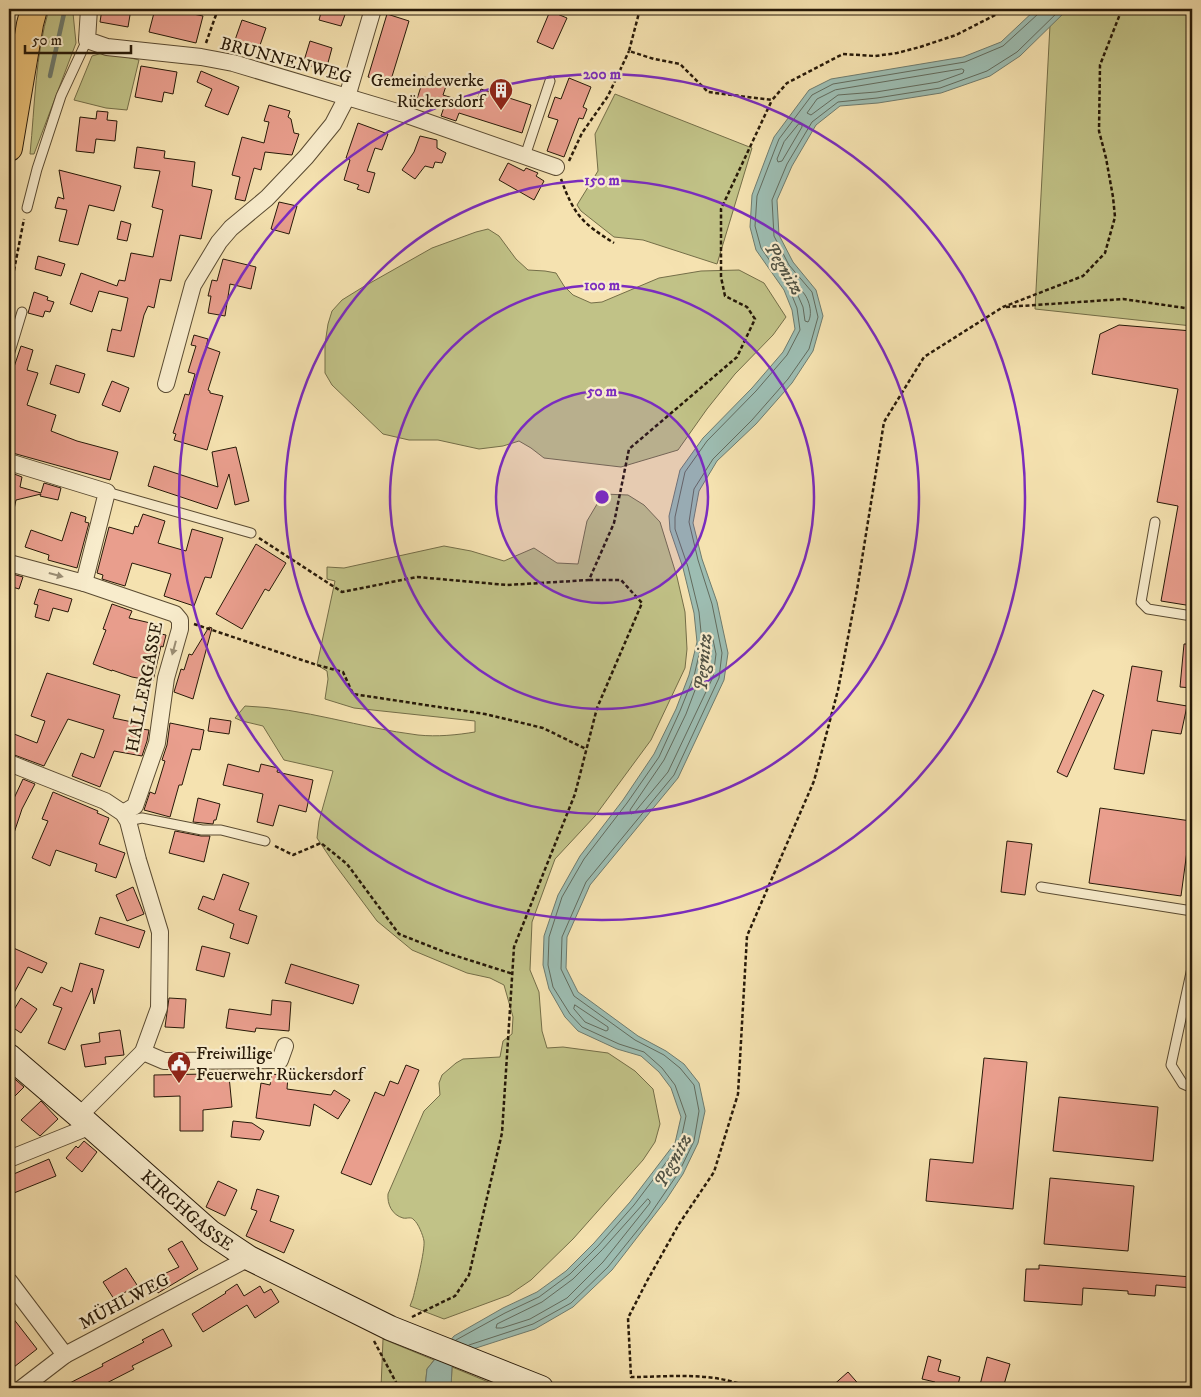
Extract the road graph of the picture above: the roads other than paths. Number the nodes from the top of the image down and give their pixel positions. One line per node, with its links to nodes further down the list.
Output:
1 (34, 9): 6 (main road)
2 (89, 9): 4 (street)
3 (373, 9): 7 (street)
4 (87, 40): 7 (street, BRUNNENWEG); 12 (lane)
5 (550, 81): 10 (lane)
6 (14, 83): 8 (main road)
7 (347, 97): 10 (street, BRUNNENWEG); 15 (street)
8 (12, 117): 9 (main road)
9 (9, 148)
10 (525, 156): 11 (street, BRUNNENWEG)
11 (560, 168)
12 (27, 208)
13 (22, 312): 14 (lane)
14 (9, 354)
15 (166, 384)
16 (9, 462): 17 (street)
17 (107, 492): 19 (lane); 21 (street)
18 (1156, 522): 22 (lane)
19 (251, 533)
20 (9, 563): 21 (street, HALLERGASSE, one-way to 21)
21 (84, 583): 24 (street, HALLERGASSE, one-way to 24)
22 (1192, 616)
23 (9, 763): 24 (street)
24 (126, 817): 25 (lane); 30 (street)
25 (265, 841)
26 (1041, 888): 27 (lane)
27 (1192, 911)
28 (1192, 968): 32 (lane)
29 (285, 1046): 30 (street)
30 (143, 1052): 33 (street)
31 (9, 1056): 33 (main road, KIRCHGASSE)
32 (1192, 1088)
33 (85, 1121): 34 (street); 35 (main road, KIRCHGASSE)
34 (9, 1159)
35 (249, 1258): 37 (street, MÜHLWEG); 39 (main road, KIRCHGASSE)
36 (9, 1282): 37 (street)
37 (65, 1355): 38 (street, MÜHLWEG)
38 (22, 1388)
39 (541, 1388)

